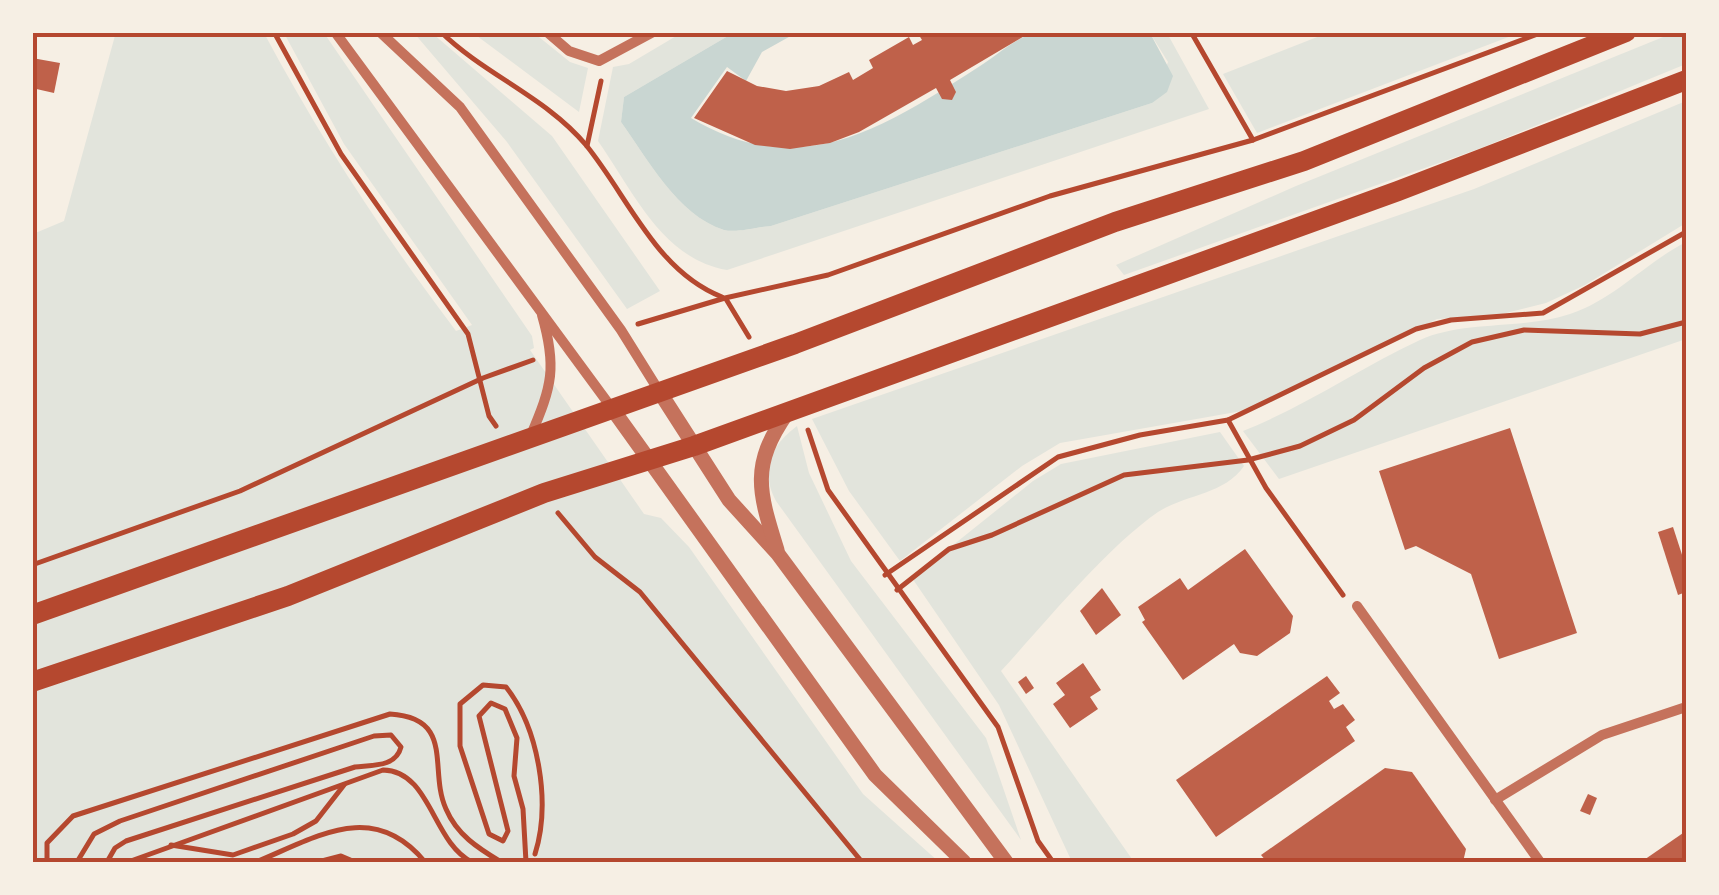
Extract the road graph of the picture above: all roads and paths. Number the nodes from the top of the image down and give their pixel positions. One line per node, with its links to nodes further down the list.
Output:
1 (274, 32): 17 (path)
2 (335, 32): 15 (street)
3 (380, 32): 18 (street)
4 (440, 32): 13 (path)
5 (547, 32): 10 (street)
6 (652, 32): 10 (street)
7 (1191, 32): 12 (path)
8 (1543, 32): 12 (path)
9 (1626, 32): 18 (main road)
10 (599, 61): 13 (path)
11 (1686, 80): 20 (main road)
12 (1253, 140): 13 (path)
13 (587, 146)
14 (1686, 232): 21 (path)
15 (540, 304): 19 (street); 22 (street)
16 (1686, 322): 26 (path)
17 (483, 378): 23 (path); 30 (path)
18 (659, 391): 19 (main road); 24 (street)
19 (611, 407): 22 (main road); 25 (street)
20 (787, 412): 24 (main road); 29 (street)
21 (1228, 420): 26 (path); 31 (path)
22 (531, 434): 23 (main road)
23 (508, 442): 34 (main road)
24 (694, 446): 25 (main road); 29 (street)
25 (650, 460): 28 (main road); 53 (street)
26 (1248, 460): 32 (path); 33 (path)
27 (828, 490): 31 (path)
28 (544, 492): 35 (main road); 52 (path)
29 (778, 554): 54 (street)
30 (32, 565)
31 (886, 575): 32 (path)
32 (897, 590): 55 (path)
33 (1357, 606): 38 (street)
34 (32, 616)
35 (32, 682)
36 (1686, 707): 38 (street)
37 (346, 783): 39 (path); 39 (path); 49 (path)
38 (1495, 800): 56 (street)
39 (168, 844): 44 (path)
40 (535, 854): 51 (path)
41 (47, 862): 50 (path)
42 (77, 862): 43 (path)
43 (107, 862)
44 (128, 862)
45 (256, 862): 48 (path)
46 (318, 862): 47 (path)
47 (355, 862)
48 (425, 862)
49 (472, 862)
50 (501, 862)
51 (526, 862)
52 (862, 862)
53 (964, 862)
54 (1006, 862)
55 (1053, 862)
56 (1540, 862)

